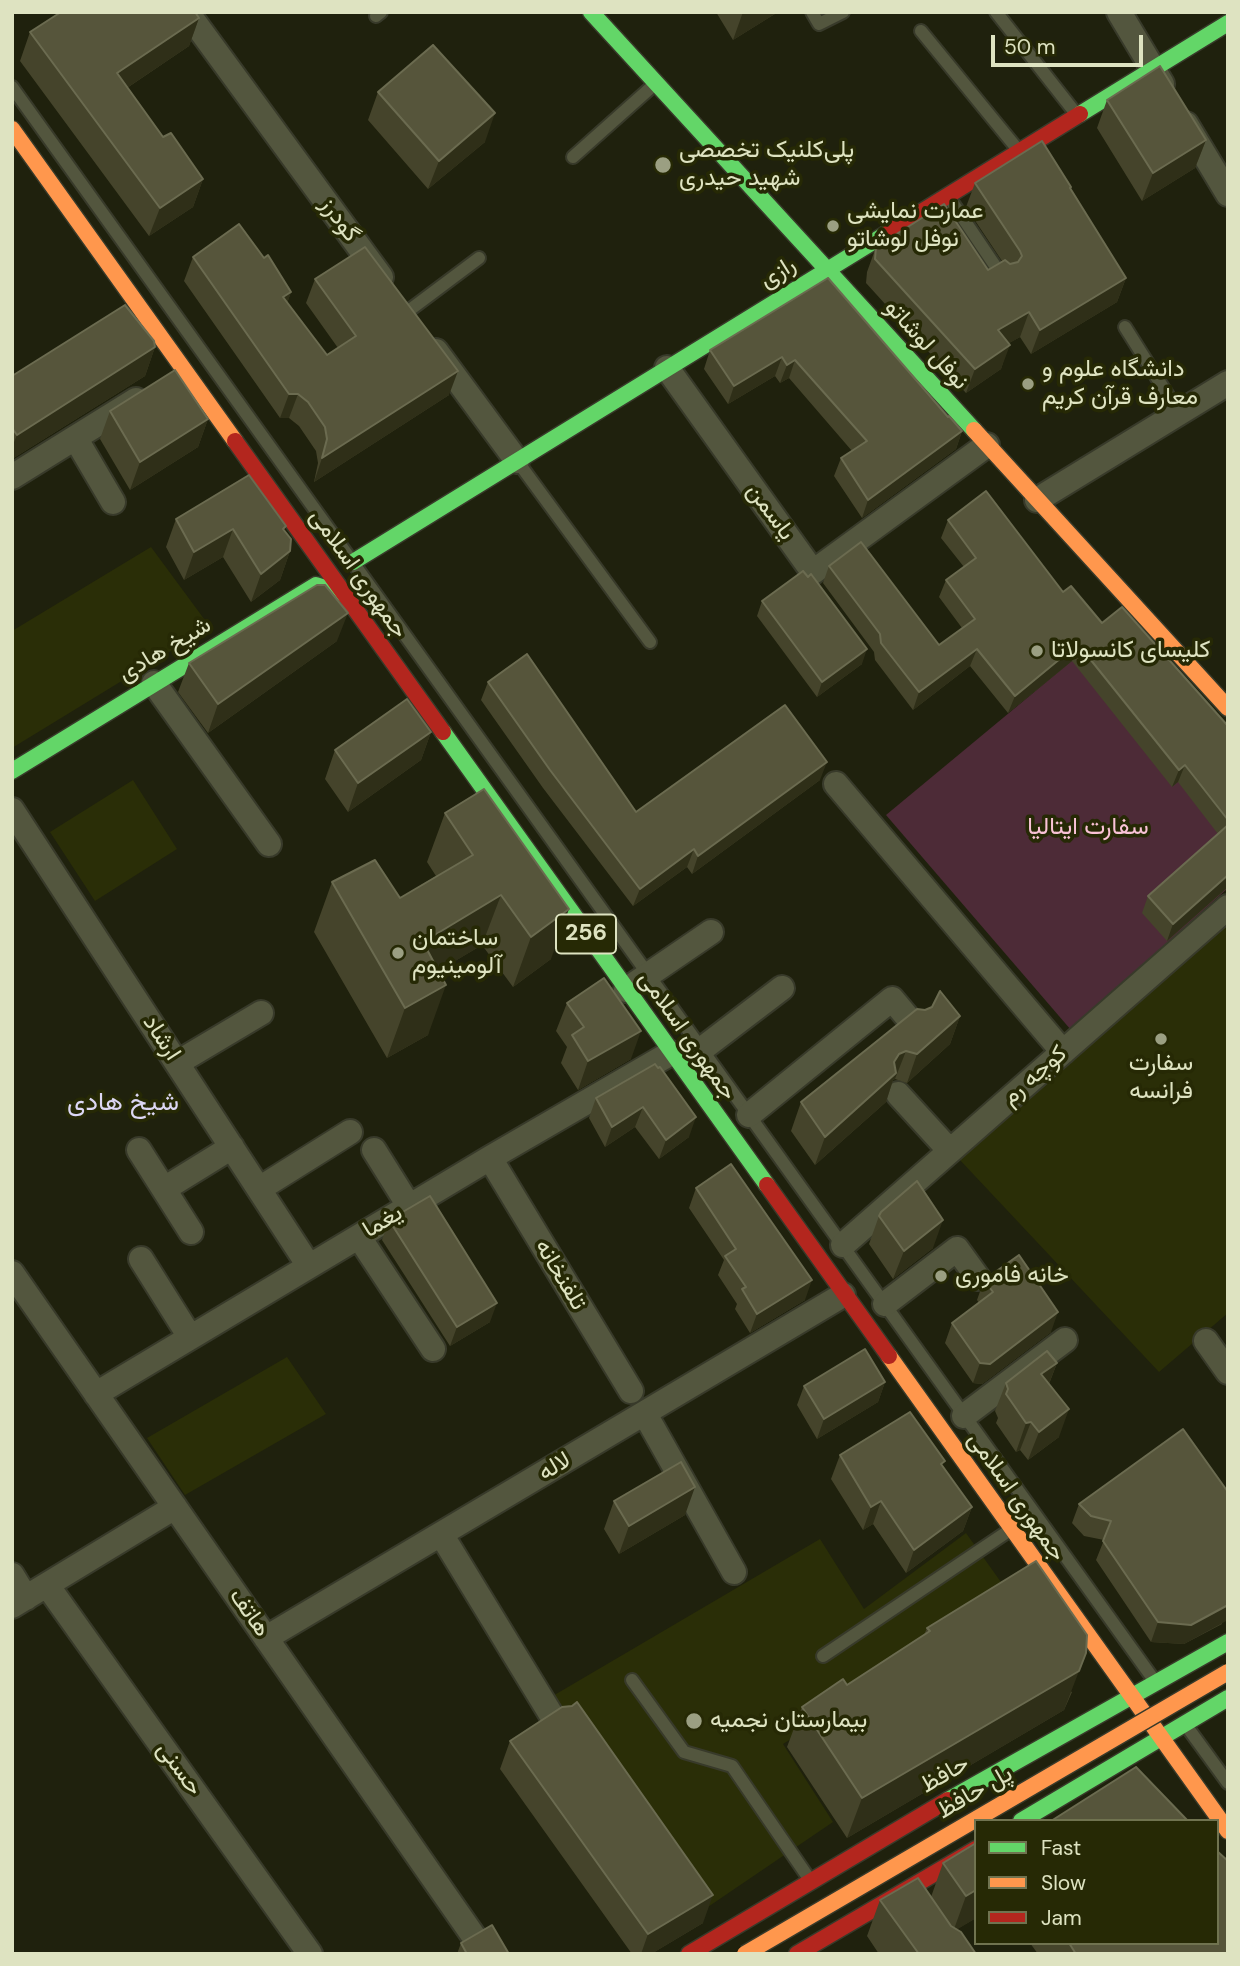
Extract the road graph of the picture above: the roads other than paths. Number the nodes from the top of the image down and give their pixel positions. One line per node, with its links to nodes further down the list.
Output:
1 (187, 12): 21 (street, گودرز)
2 (591, 12): 10 (main road, نوفل لوشاتو)
3 (812, 12): 4 (lane)
4 (843, 12)
5 (996, 12): 12 (lane)
6 (1119, 12): 9 (street)
7 (1219, 24): 9 (main road, رازی)
8 (921, 31): 14 (lane)
9 (1153, 69): 12 (main road, رازی); 16 (street)
10 (656, 83): 15 (lane); 19 (main road, نوفل لوشاتو)
11 (12, 87): 33 (lane)
12 (1077, 116): 14 (main road, رازی)
13 (12, 129): 24 (main road, جمهوری اسلامی / 256)
14 (1020, 151): 17 (main road, رازی)
15 (573, 157)
16 (1228, 194)
17 (947, 195): 19 (main road, رازی); 20 (lane)
18 (480, 258): 21 (lane)
19 (827, 270): 23 (main road, رازی); 28 (main road, نوفل لوشاتو)
20 (1004, 280)
21 (407, 312): 29 (street, گودرز)
22 (1125, 327): 26 (lane)
23 (667, 368): 28 (street, یاسمن); 29 (main road, رازی)
24 (183, 369): 27 (street); 34 (main road, جمهوری اسلامی / 256)
25 (1228, 383): 26 (street)
26 (1179, 413): 31 (street)
27 (76, 439): 30 (street); 32 (street)
28 (987, 445): 31 (main road, نوفل لوشاتو)
29 (517, 461): 33 (main road, رازی); 36 (lane)
30 (12, 478)
31 (1037, 500): 38 (main road, نوفل لوشاتو)
32 (113, 502)
33 (353, 562): 34 (main road, رازی); 45 (lane)
34 (330, 575): 35 (main road, جمهوری اسلامی / 256)
35 (344, 594): 37 (main road, شیخ هادی); 47 (main road, جمهوری اسلامی / 256)
36 (650, 642)
37 (154, 684): 39 (main road, شیخ هادی); 42 (street)
38 (1228, 708)
39 (12, 771)
40 (836, 784): 51 (street)
41 (12, 810): 53 (street, ارشاد)
42 (269, 844)
43 (1228, 907): 51 (street, کوچه رم)
44 (711, 932): 45 (street)
45 (649, 975): 47 (street); 50 (lane)
46 (782, 988): 50 (street)
47 (626, 990): 52 (main road, جمهوری اسلامی / 256)
48 (261, 1013): 53 (street)
49 (913, 1024): 55 (street)
50 (702, 1049): 52 (main road); 55 (lane)
51 (1063, 1052): 61 (street, کوچه رم)
52 (676, 1060): 57 (main road, جمهوری اسلامی / 256); 62 (street, یغما)
53 (177, 1063): 58 (street, ارشاد)
54 (898, 1094): 61 (street)
55 (749, 1115): 57 (main road); 68 (lane)
56 (350, 1132): 64 (street)
57 (727, 1132): 70 (main road, جمهوری اسلامی / 256)
58 (232, 1147): 63 (street); 64 (street, ارشاد)
59 (139, 1150): 63 (street)
60 (374, 1150): 65 (street)
61 (950, 1151): 68 (street, کوچه رم)
62 (490, 1158): 65 (street, یغما); 82 (street, تلفنخانه)
63 (164, 1189): 66 (street)
64 (259, 1189): 71 (street, ارشاد)
65 (410, 1206): 67 (street, یغما)
66 (191, 1232)
67 (359, 1237): 71 (street, یغما); 80 (street)
68 (843, 1245): 70 (main road); 75 (lane)
69 (141, 1259): 77 (street)
70 (821, 1264): 74 (main road, جمهوری اسلامی / 256)
71 (309, 1266): 77 (street, یغما)
72 (12, 1273): 83 (street, هاتف)
73 (978, 1278): 75 (street)
74 (843, 1295): 76 (main road, جمهوری اسلامی / 256); 84 (street, لاله)
75 (885, 1304): 76 (main road); 85 (lane)
76 (863, 1322): 86 (main road, جمهوری اسلامی / 256)
77 (190, 1338): 83 (street, یغما)
78 (1065, 1340): 85 (street)
79 (1206, 1341): 81 (street)
80 (433, 1349)
81 (1228, 1372)
82 (631, 1391)
83 (96, 1394): 87 (street, هاتف)
84 (645, 1414): 89 (street, لاله); 90 (street)
85 (964, 1416): 86 (main road); 98 (lane)
86 (941, 1432): 88 (main road, جمهوری اسلامی / 256)
87 (175, 1507): 92 (street); 93 (street, هاتف)
88 (1011, 1530): 95 (lane); 99 (main road, جمهوری اسلامی / 256)
89 (442, 1534): 93 (street, لاله); 101 (street)
90 (734, 1572)
91 (12, 1575): 92 (street, حسنی)
92 (29, 1596): 114 (street, حسنی)
93 (266, 1638): 115 (street, هاتف)
94 (1228, 1642): 98 (main road, حافظ)
95 (824, 1656)
96 (1228, 1672): 107 (main road, پل حافظ, bridge)
97 (632, 1680): 111 (lane)
98 (1155, 1681): 99 (main road, حافظ); 102 (lane)
99 (1129, 1696): 103 (main road, جمهوری اسلامی / 256); 104 (main road, حافظ)
100 (1228, 1698): 102 (main road)
101 (555, 1721)
102 (1185, 1724): 103 (main road); 105 (lane)
103 (1160, 1739): 106 (main road); 109 (main road, جمهوری اسلامی / 256)
104 (1009, 1764): 106 (main road); 111 (main road, حافظ)
105 (1228, 1783)
106 (1028, 1817)
107 (976, 1819)
108 (974, 1820): 117 (main road, پل حافظ, bridge)
109 (1228, 1831)
110 (974, 1850): 112 (main road)
111 (810, 1881): 116 (main road, حافظ)
112 (906, 1892): 113 (street); 118 (main road)
113 (920, 1913)
114 (310, 1954)
115 (486, 1954)
116 (689, 1954)
117 (745, 1954)
118 (797, 1954)

